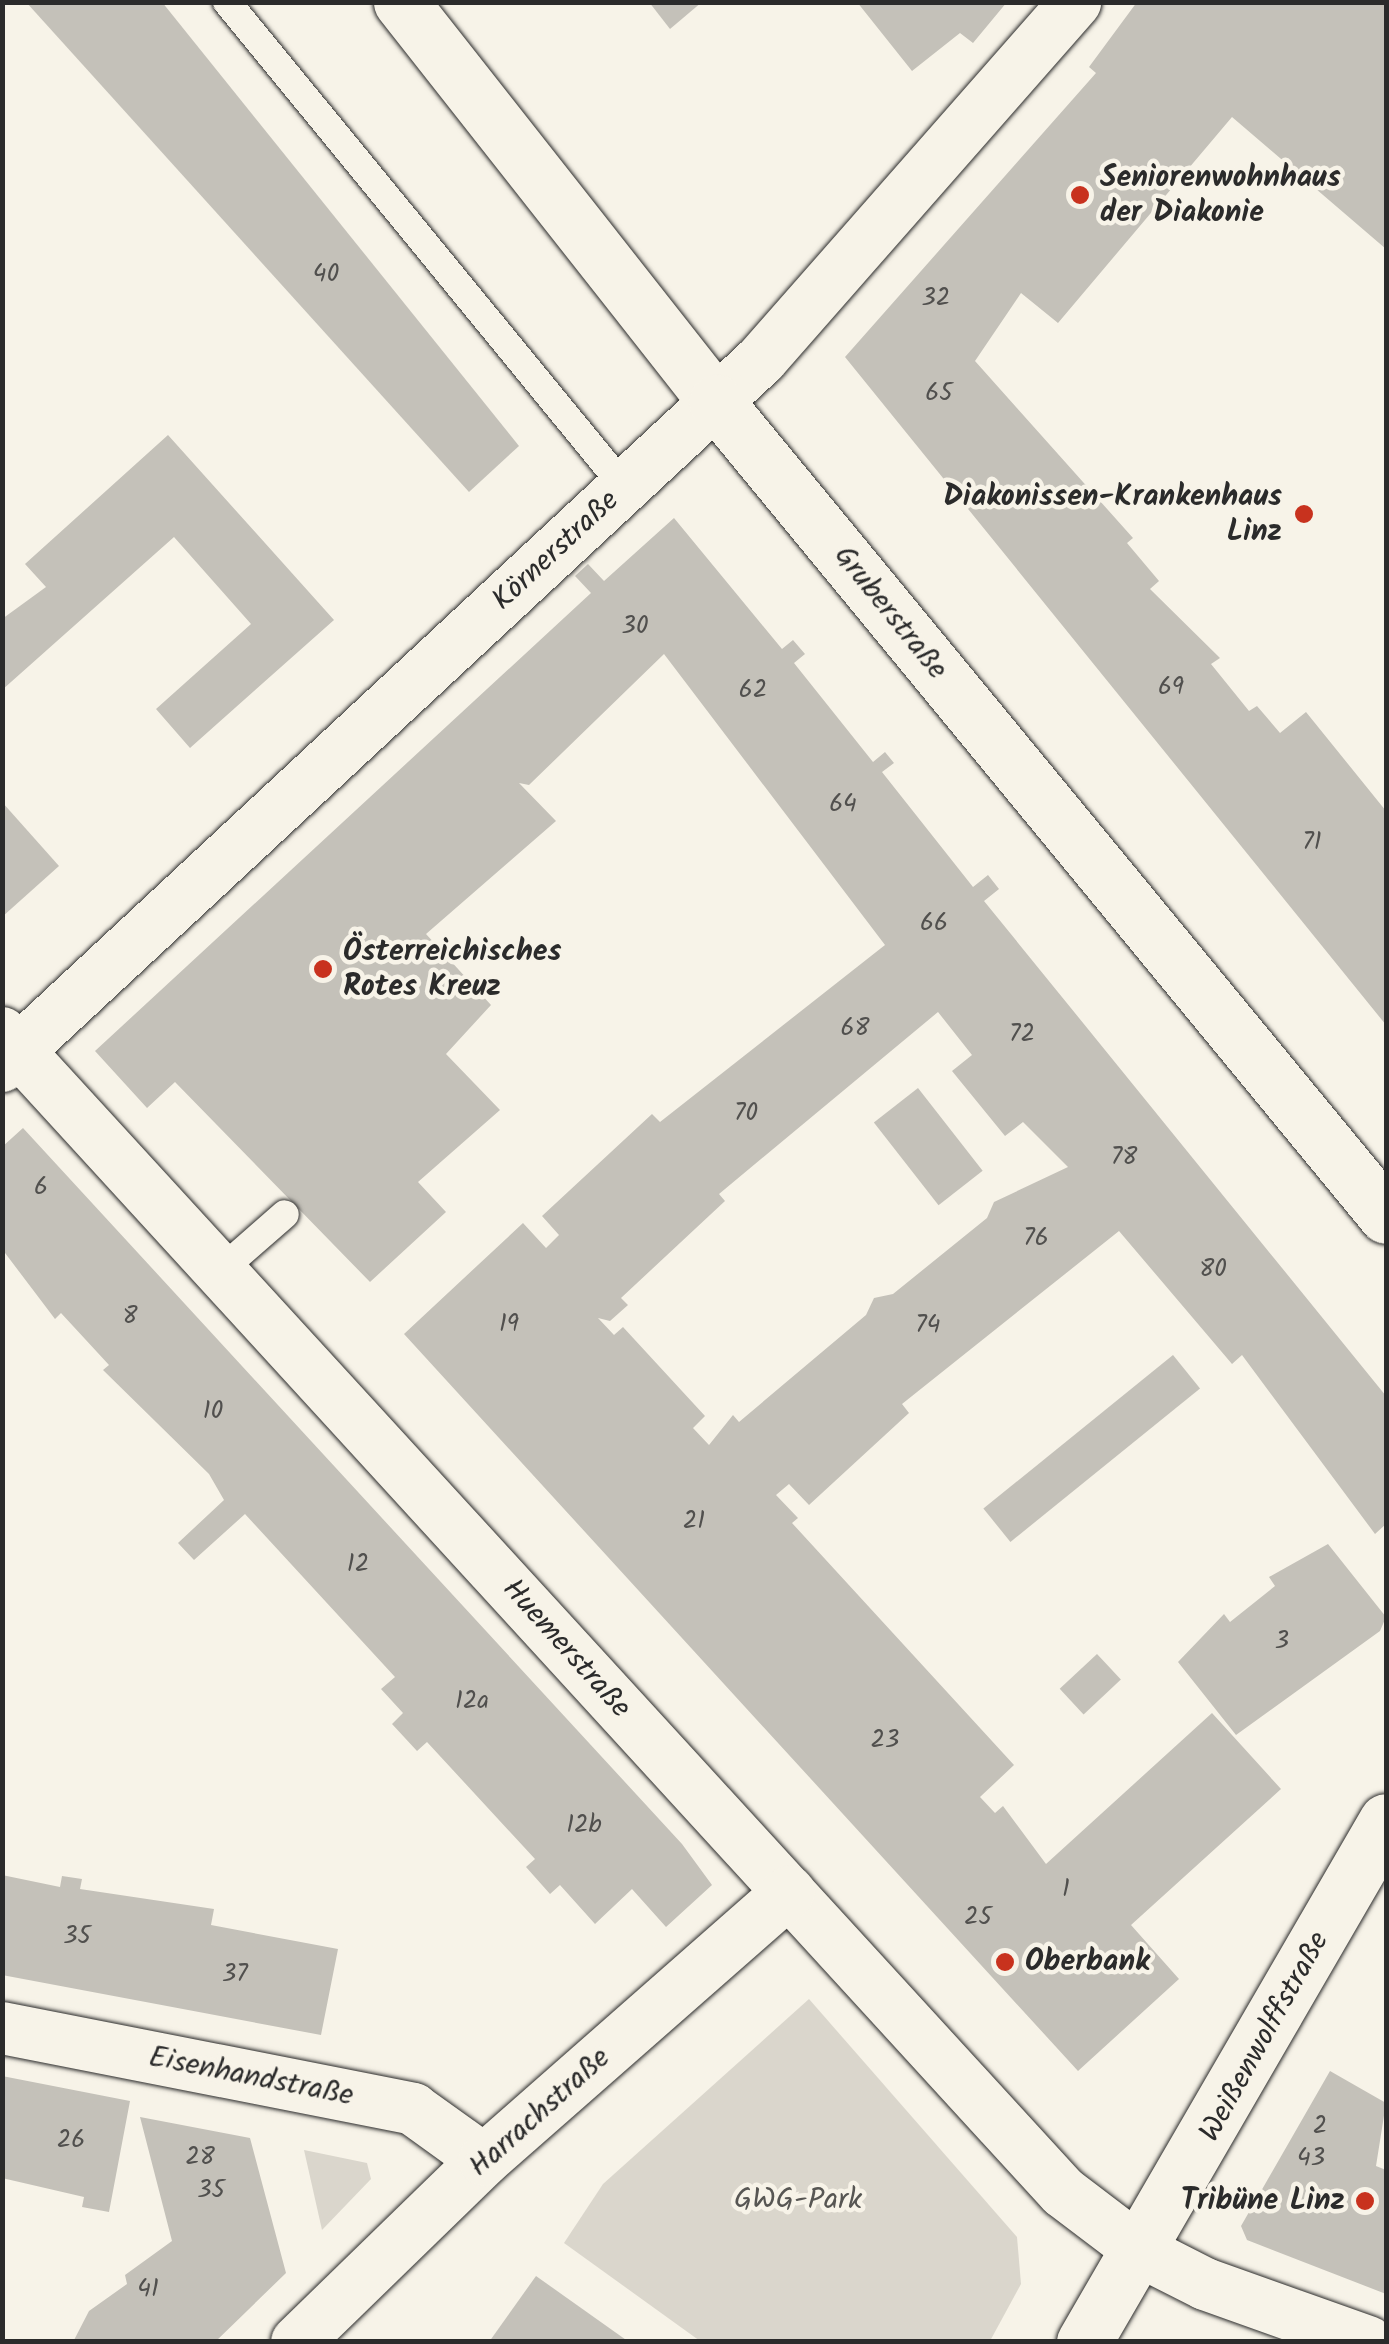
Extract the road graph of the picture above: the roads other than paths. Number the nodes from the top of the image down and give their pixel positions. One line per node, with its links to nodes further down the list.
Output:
1 (228, 2): 5 (lane)
2 (401, 2): 4 (main road, Gruberstraße)
3 (1075, 2): 4 (street, Körnerstraße)
4 (716, 402): 5 (street, Körnerstraße); 8 (main road, Gruberstraße)
5 (624, 488): 6 (street, Körnerstraße)
6 (8, 1050): 9 (street, Huemerstraße)
7 (286, 1214): 9 (lane)
8 (1386, 1216)
9 (220, 1272): 11 (street, Huemerstraße)
10 (1386, 1821): 14 (main road, Weißenwolffstraße)
11 (789, 1892): 13 (street, Harrachstraße); 14 (street, Huemerstraße)
12 (2, 2028): 13 (street, Eisenhandstraße)
13 (484, 2160): 15 (street, Harrachstraße)
14 (1142, 2252): 16 (main road, Weißenwolffstraße); 17 (street)
15 (298, 2342)
16 (1084, 2342)
17 (1368, 2342)

